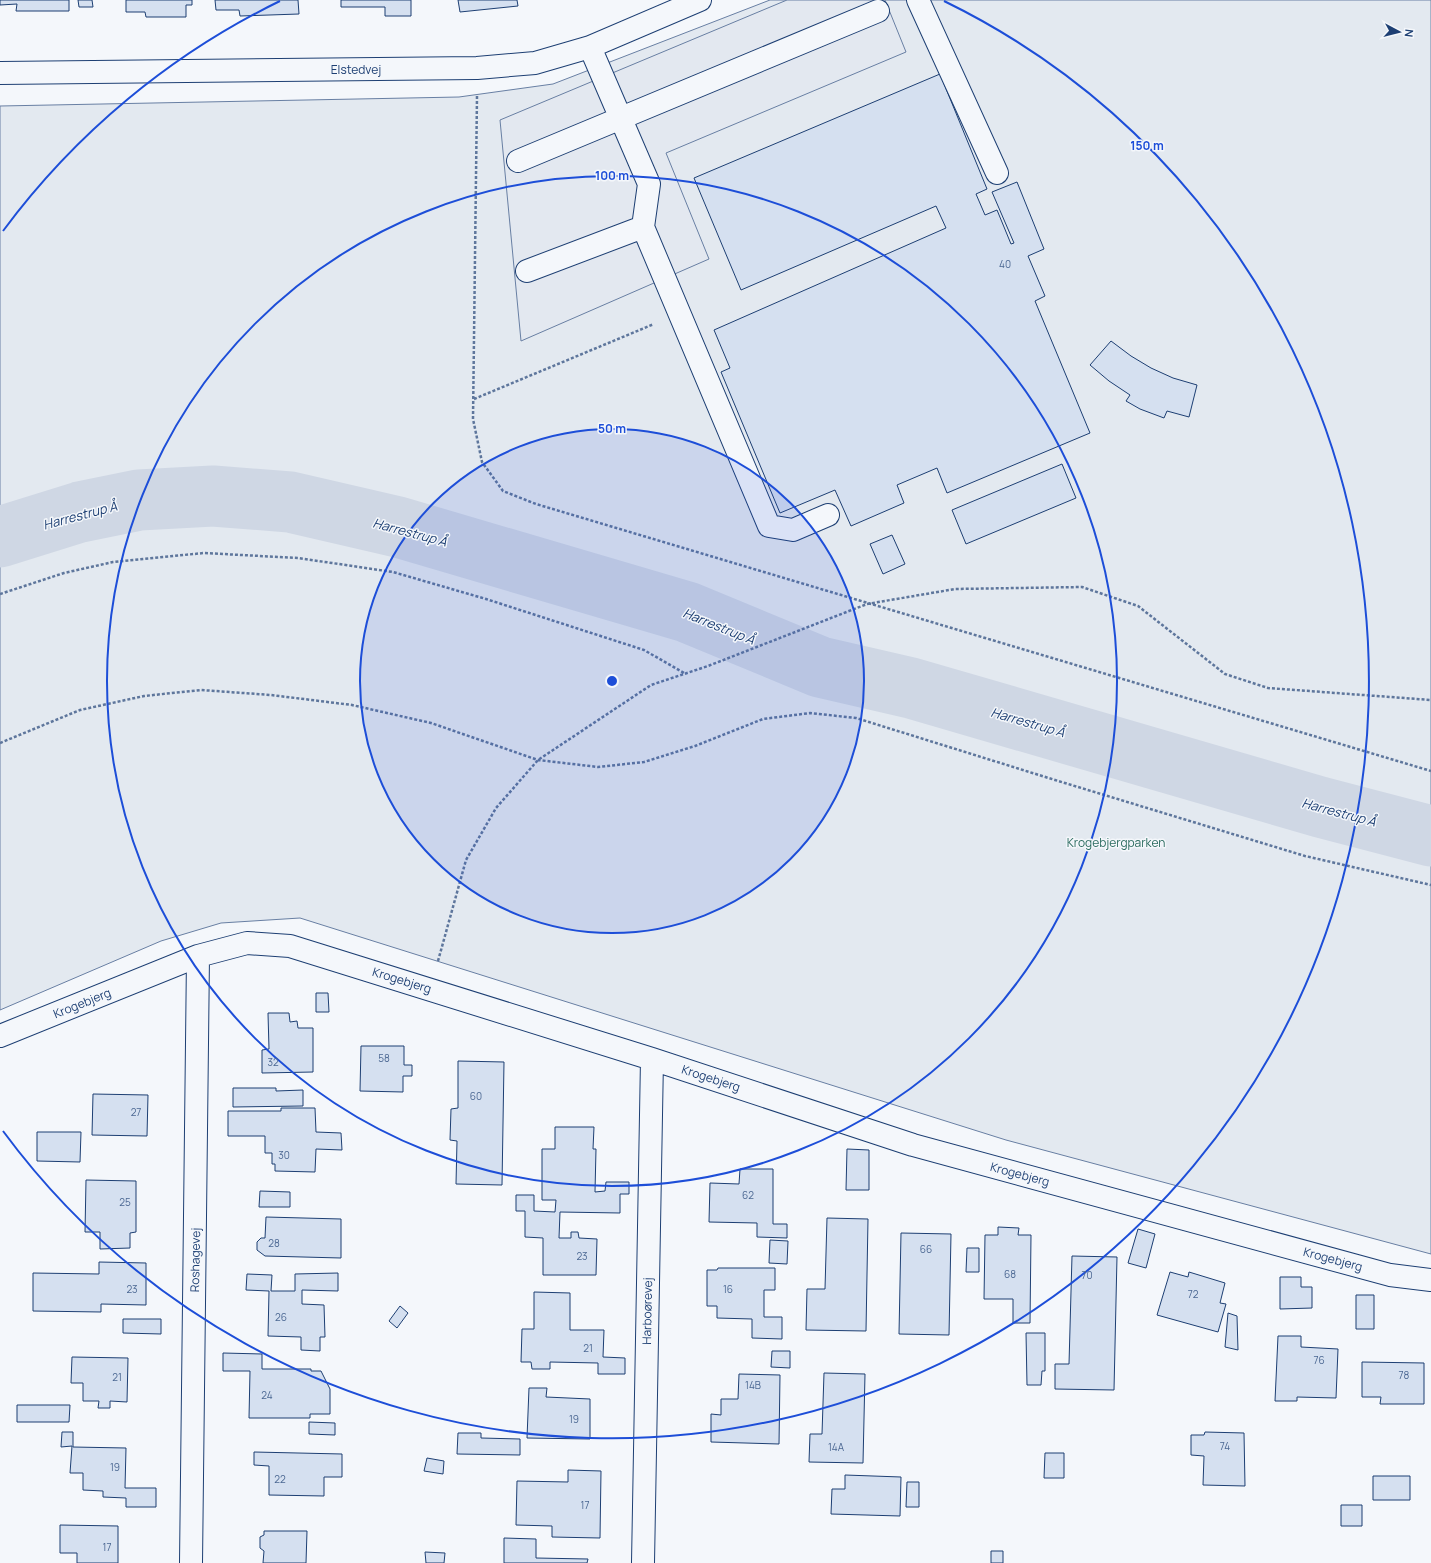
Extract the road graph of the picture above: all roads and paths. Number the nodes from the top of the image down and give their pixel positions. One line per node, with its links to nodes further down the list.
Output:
1 (700, 0): 4 (street, Elstedvej)
2 (918, 0): 9 (street)
3 (878, 11): 7 (street)
4 (590, 47): 5 (street, Elstedvej); 7 (street)
5 (477, 68): 6 (street, Elstedvej); 13 (path)
6 (0, 73)
7 (620, 118): 8 (street); 10 (street)
8 (518, 161)
9 (997, 173)
10 (644, 227): 11 (street); 12 (street)
11 (527, 271)
12 (680, 313): 13 (path); 14 (street)
13 (474, 399): 16 (path)
14 (828, 515)
15 (0, 594): 17 (path)
16 (867, 604): 17 (path); 18 (path); 21 (path)
17 (684, 674): 20 (path)
18 (1431, 700)
19 (0, 743): 20 (path)
20 (538, 760): 22 (path); 24 (path)
21 (1431, 771)
22 (1431, 885)
23 (198, 956): 24 (street, Krogebjerg); 25 (street, Krogebjerg); 28 (street, Roshagevej)
24 (430, 989): 26 (street, Krogebjerg)
25 (0, 1036)
26 (652, 1059): 27 (street, Krogebjerg); 29 (street, Harboørevej)
27 (1431, 1280)
28 (191, 1563)
29 (643, 1563)

